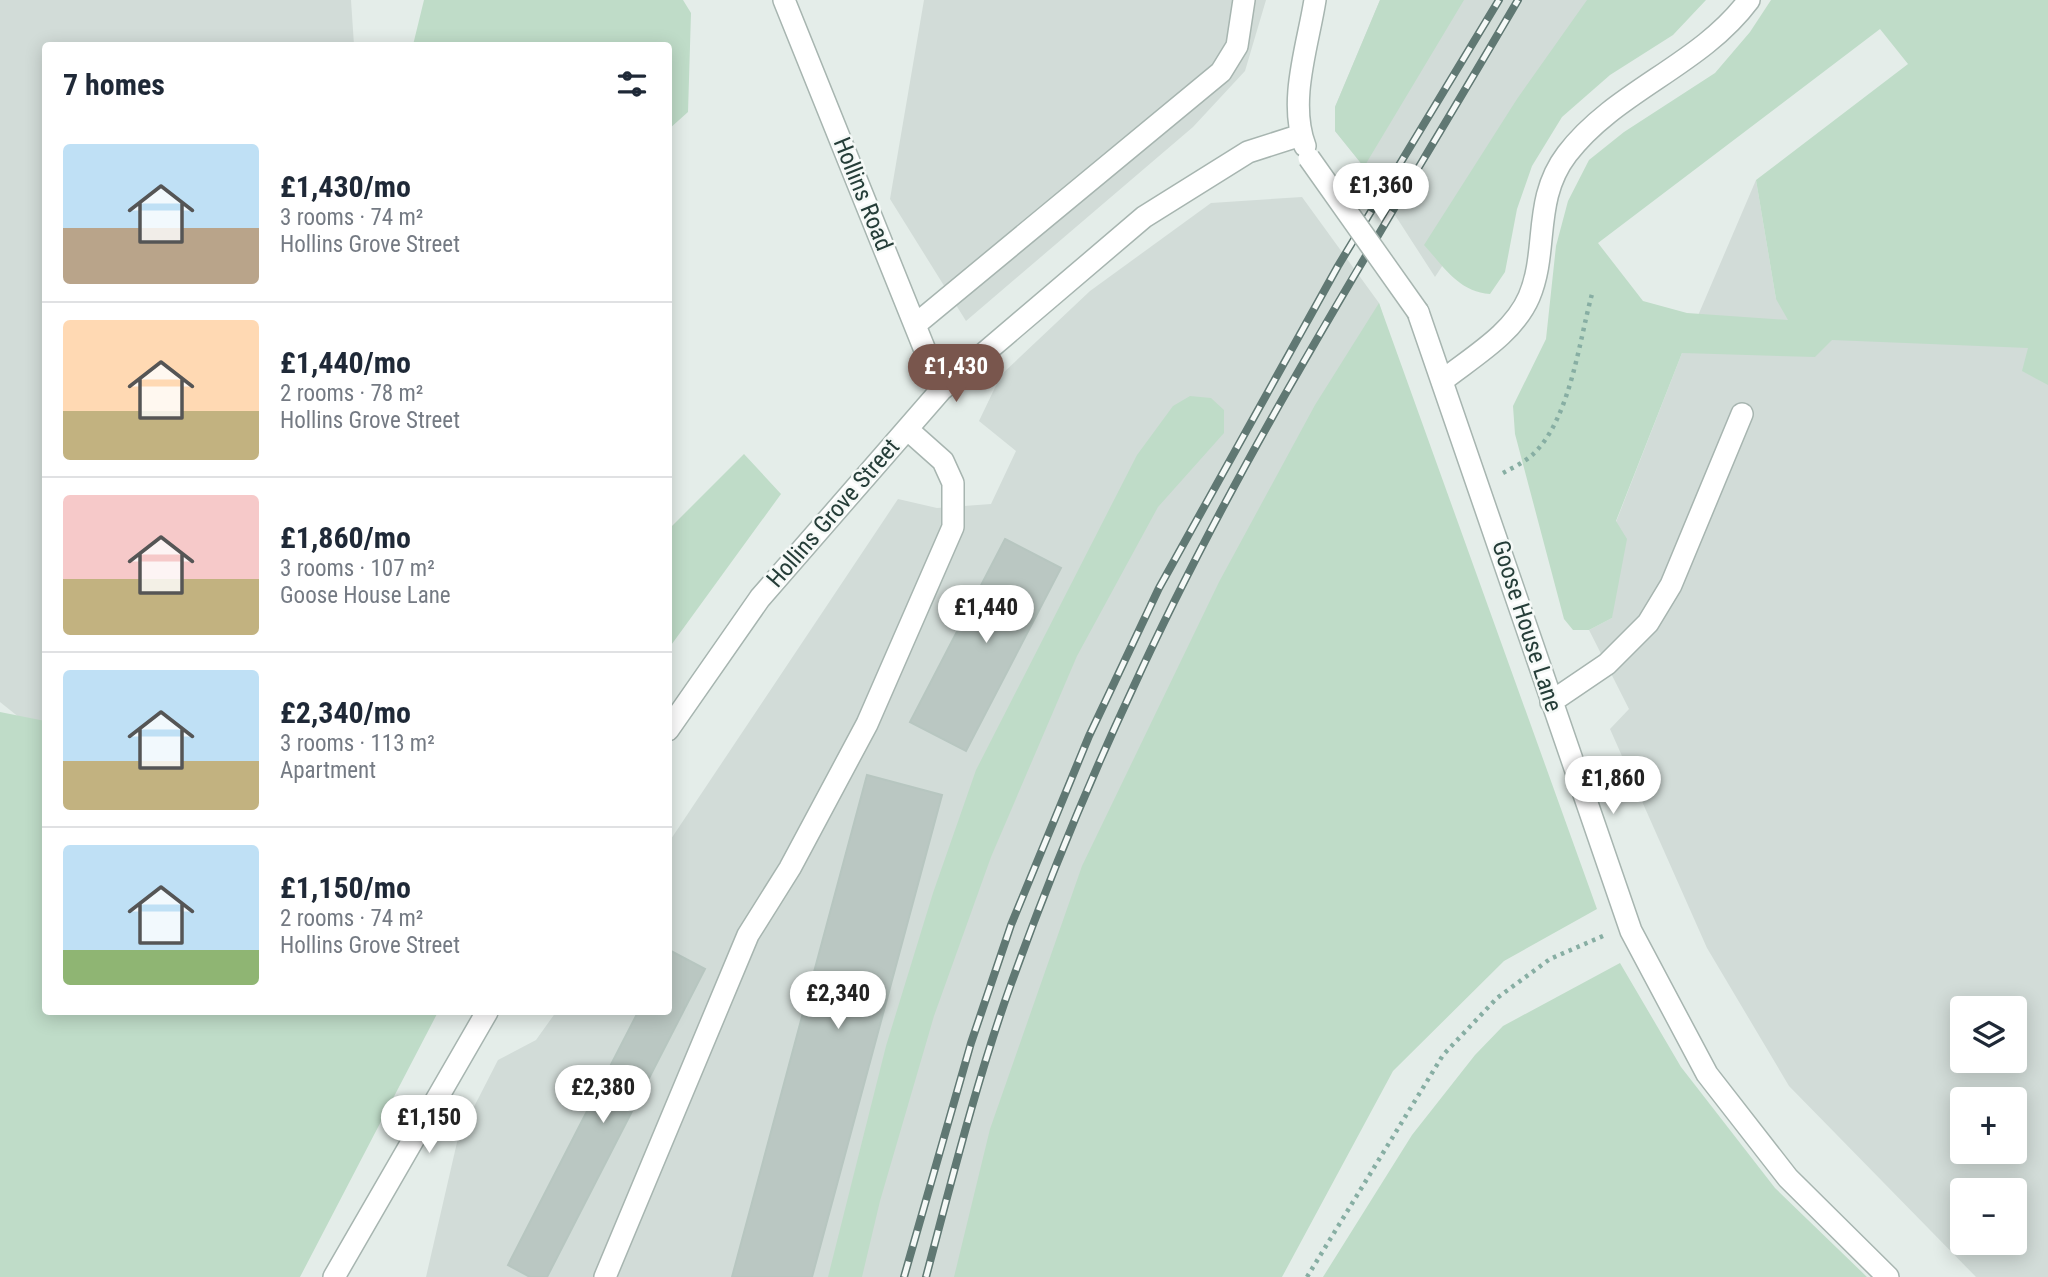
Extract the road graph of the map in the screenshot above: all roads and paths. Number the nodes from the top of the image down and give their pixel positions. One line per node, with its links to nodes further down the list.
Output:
1 (783, 0): 7 (street, Hollins Road)
2 (1244, 0): 7 (street)
3 (1315, 0): 5 (street, Goose House Lane)
4 (1749, 0): 8 (street)
5 (1301, 135): 8 (street, Goose House Lane, bridge); 9 (street, Hollins Grove Street)
6 (1592, 293): 12 (path)
7 (915, 325): 9 (street, Hollins Road)
8 (1442, 382): 12 (street, Goose House Lane)
9 (941, 390): 11 (street, Hollins Grove Street)
10 (1742, 414): 13 (street)
11 (907, 429): 14 (street, Hollins Grove Street); 18 (street)
12 (1481, 486): 13 (street, Goose House Lane)
13 (1551, 702): 15 (street, Goose House Lane)
14 (672, 724)
15 (1629, 924): 19 (path); 20 (street, Goose House Lane)
16 (485, 1015): 17 (street)
17 (334, 1277)
18 (605, 1277)
19 (1307, 1277)
20 (1888, 1277)

